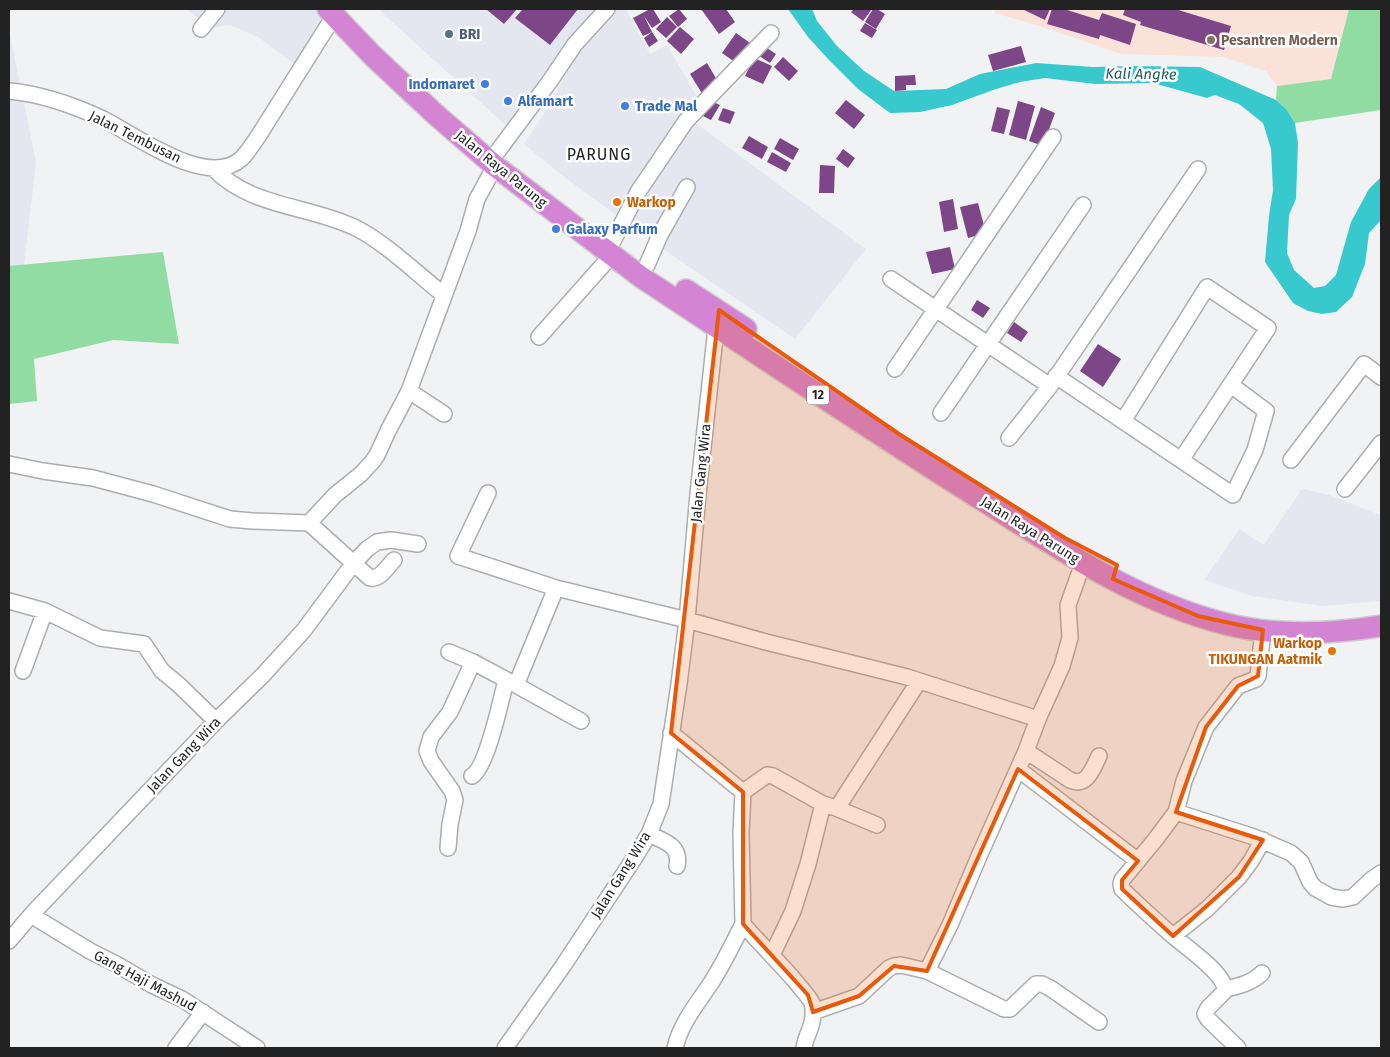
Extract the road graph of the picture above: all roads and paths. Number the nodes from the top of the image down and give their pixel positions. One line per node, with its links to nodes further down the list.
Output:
1 (217, 9): 4 (street)
2 (607, 9): 8 (street)
3 (336, 11): 8 (highway, Jalan Raya Parung / 12); 9 (street, Jalan Tembusan)
4 (201, 29)
5 (771, 34): 13 (street)
6 (9, 90): 9 (street, Jalan Tembusan)
7 (1054, 137): 17 (street)
8 (496, 159): 13 (highway, Jalan Raya Parung / 12); 16 (street)
9 (212, 168): 16 (street)
10 (1198, 169): 23 (street)
11 (687, 187): 14 (street)
12 (1083, 205): 20 (street)
13 (612, 248): 14 (highway, Jalan Raya Parung / 12); 18 (highway, Jalan Raya Parung / 12); 19 (street)
14 (647, 265): 18 (highway, Jalan Raya Parung / 12)
15 (891, 279): 17 (street)
16 (444, 295): 25 (street)
17 (936, 309): 20 (street); 21 (street)
18 (717, 318): 39 (highway, Jalan Raya Parung / 12); 41 (highway, Jalan Raya Parung / 12); 46 (street, Jalan Gang Wira)
19 (539, 337)
20 (988, 344): 23 (street); 26 (street)
21 (895, 369)
22 (1381, 377): 32 (street)
23 (1053, 381): 28 (street); 29 (street)
24 (1231, 385): 28 (street); 31 (street); 31 (street)
25 (410, 391): 27 (street); 36 (street)
26 (941, 413)
27 (444, 414)
28 (1123, 421): 31 (street)
29 (1009, 438)
30 (1381, 443): 34 (street)
31 (1181, 460)
32 (1291, 460)
33 (9, 464): 36 (street)
34 (1345, 489)
35 (488, 493): 42 (street)
36 (309, 523): 40 (street)
37 (418, 544): 40 (street, Jalan Gang Wira)
38 (394, 560): 40 (street)
39 (1083, 563): 41 (highway, Jalan Raya Parung / 12); 54 (street)
40 (353, 564): 55 (street, Jalan Gang Wira)
41 (1115, 572): 45 (highway, Jalan Raya Parung / 12); 48 (highway, Jalan Raya Parung / 12)
42 (556, 588): 46 (street); 53 (street)
43 (9, 601): 44 (street)
44 (45, 611): 51 (street); 55 (street)
45 (1381, 616)
46 (687, 620): 52 (street); 57 (street, Jalan Gang Wira)
47 (1381, 626): 48 (highway, Jalan Raya Parung / 12)
48 (1263, 630): 64 (street)
49 (449, 652): 50 (street)
50 (473, 662): 53 (street); 68 (street)
51 (23, 671)
52 (919, 681): 54 (street); 63 (street)
53 (511, 683): 56 (street); 61 (street)
54 (1038, 719): 58 (street)
55 (216, 721): 72 (street, Jalan Gang Wira)
56 (581, 721)
57 (672, 733): 62 (street); 66 (street, Jalan Gang Wira)
58 (1026, 751): 59 (street); 60 (street)
59 (1099, 756)
60 (1018, 769): 69 (street); 77 (street)
61 (472, 776)
62 (743, 792): 63 (street); 73 (street)
63 (829, 806): 65 (street); 76 (street)
64 (1176, 812): 67 (street); 69 (street)
65 (877, 825)
66 (648, 834): 70 (street); 85 (street, Jalan Gang Wira)
67 (1263, 840): 71 (street); 74 (street)
68 (448, 848)
69 (1138, 861): 74 (street)
70 (677, 866)
71 (1381, 873)
72 (31, 915): 75 (street, Jalan Gang Wira); 80 (street, Gang Haji Mashud)
73 (743, 924): 76 (street); 86 (street)
74 (1173, 936): 79 (street)
75 (9, 941)
76 (772, 955): 81 (street)
77 (927, 971): 81 (street); 82 (street)
78 (1262, 973): 79 (street)
79 (1226, 990): 88 (street)
80 (203, 1012): 83 (street); 84 (street, Gang Haji Mashud)
81 (813, 1012): 87 (street)
82 (1099, 1022)
83 (176, 1048)
84 (256, 1048)
85 (505, 1048)
86 (675, 1048)
87 (804, 1048)
88 (1238, 1048)

